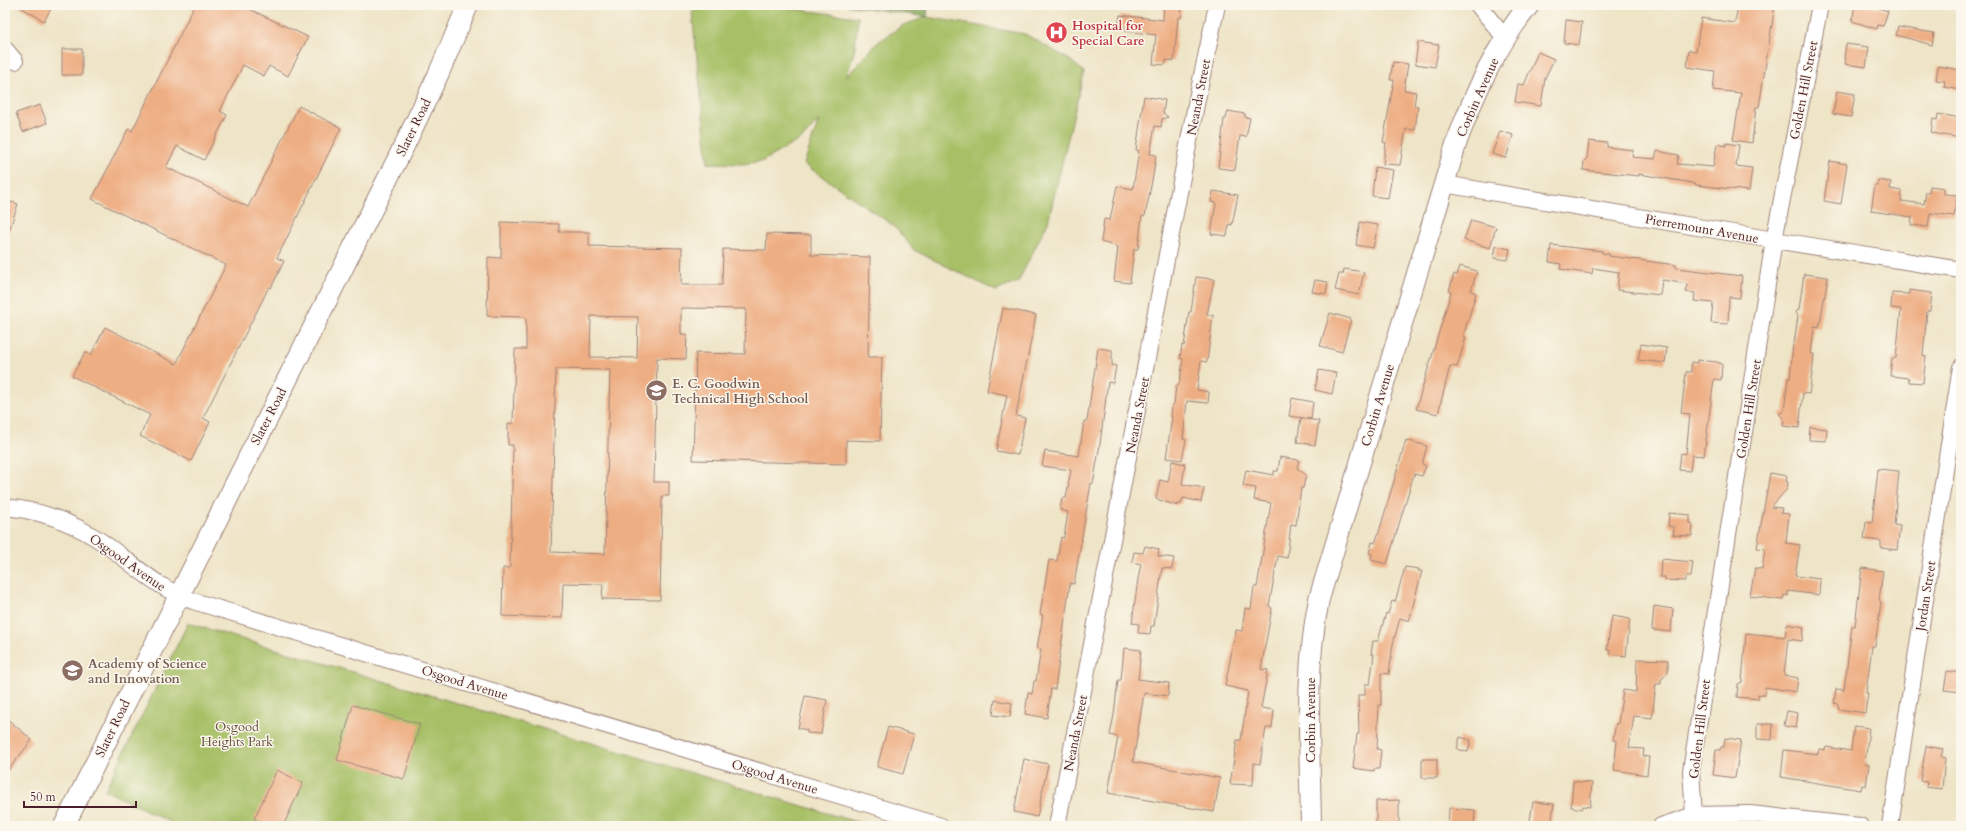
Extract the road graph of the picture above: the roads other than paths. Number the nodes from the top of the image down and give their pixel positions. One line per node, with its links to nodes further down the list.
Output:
1 (468, 5): 12 (main road, Slater Road)
2 (1217, 5): 16 (street, Neanda Street)
3 (1478, 5): 6 (street)
4 (1820, 5): 8 (street, Golden Hill Street)
5 (1523, 7): 6 (main road, Corbin Avenue)
6 (1505, 38): 7 (main road, Corbin Avenue)
7 (1444, 184): 8 (street, Pierremount Avenue); 17 (main road, Corbin Avenue)
8 (1774, 240): 9 (street, Pierremount Avenue); 13 (street, Golden Hill Street)
9 (1961, 270)
10 (1961, 367): 20 (street, Jordan Street)
11 (5, 507): 12 (street, Osgood Avenue)
12 (178, 595): 14 (main road, Slater Road); 15 (street, Osgood Avenue)
13 (1694, 815): 18 (street); 19 (street)
14 (64, 826)
15 (941, 826)
16 (1057, 826)
17 (1311, 826)
18 (1661, 826)
19 (1860, 826)
20 (1890, 826)

